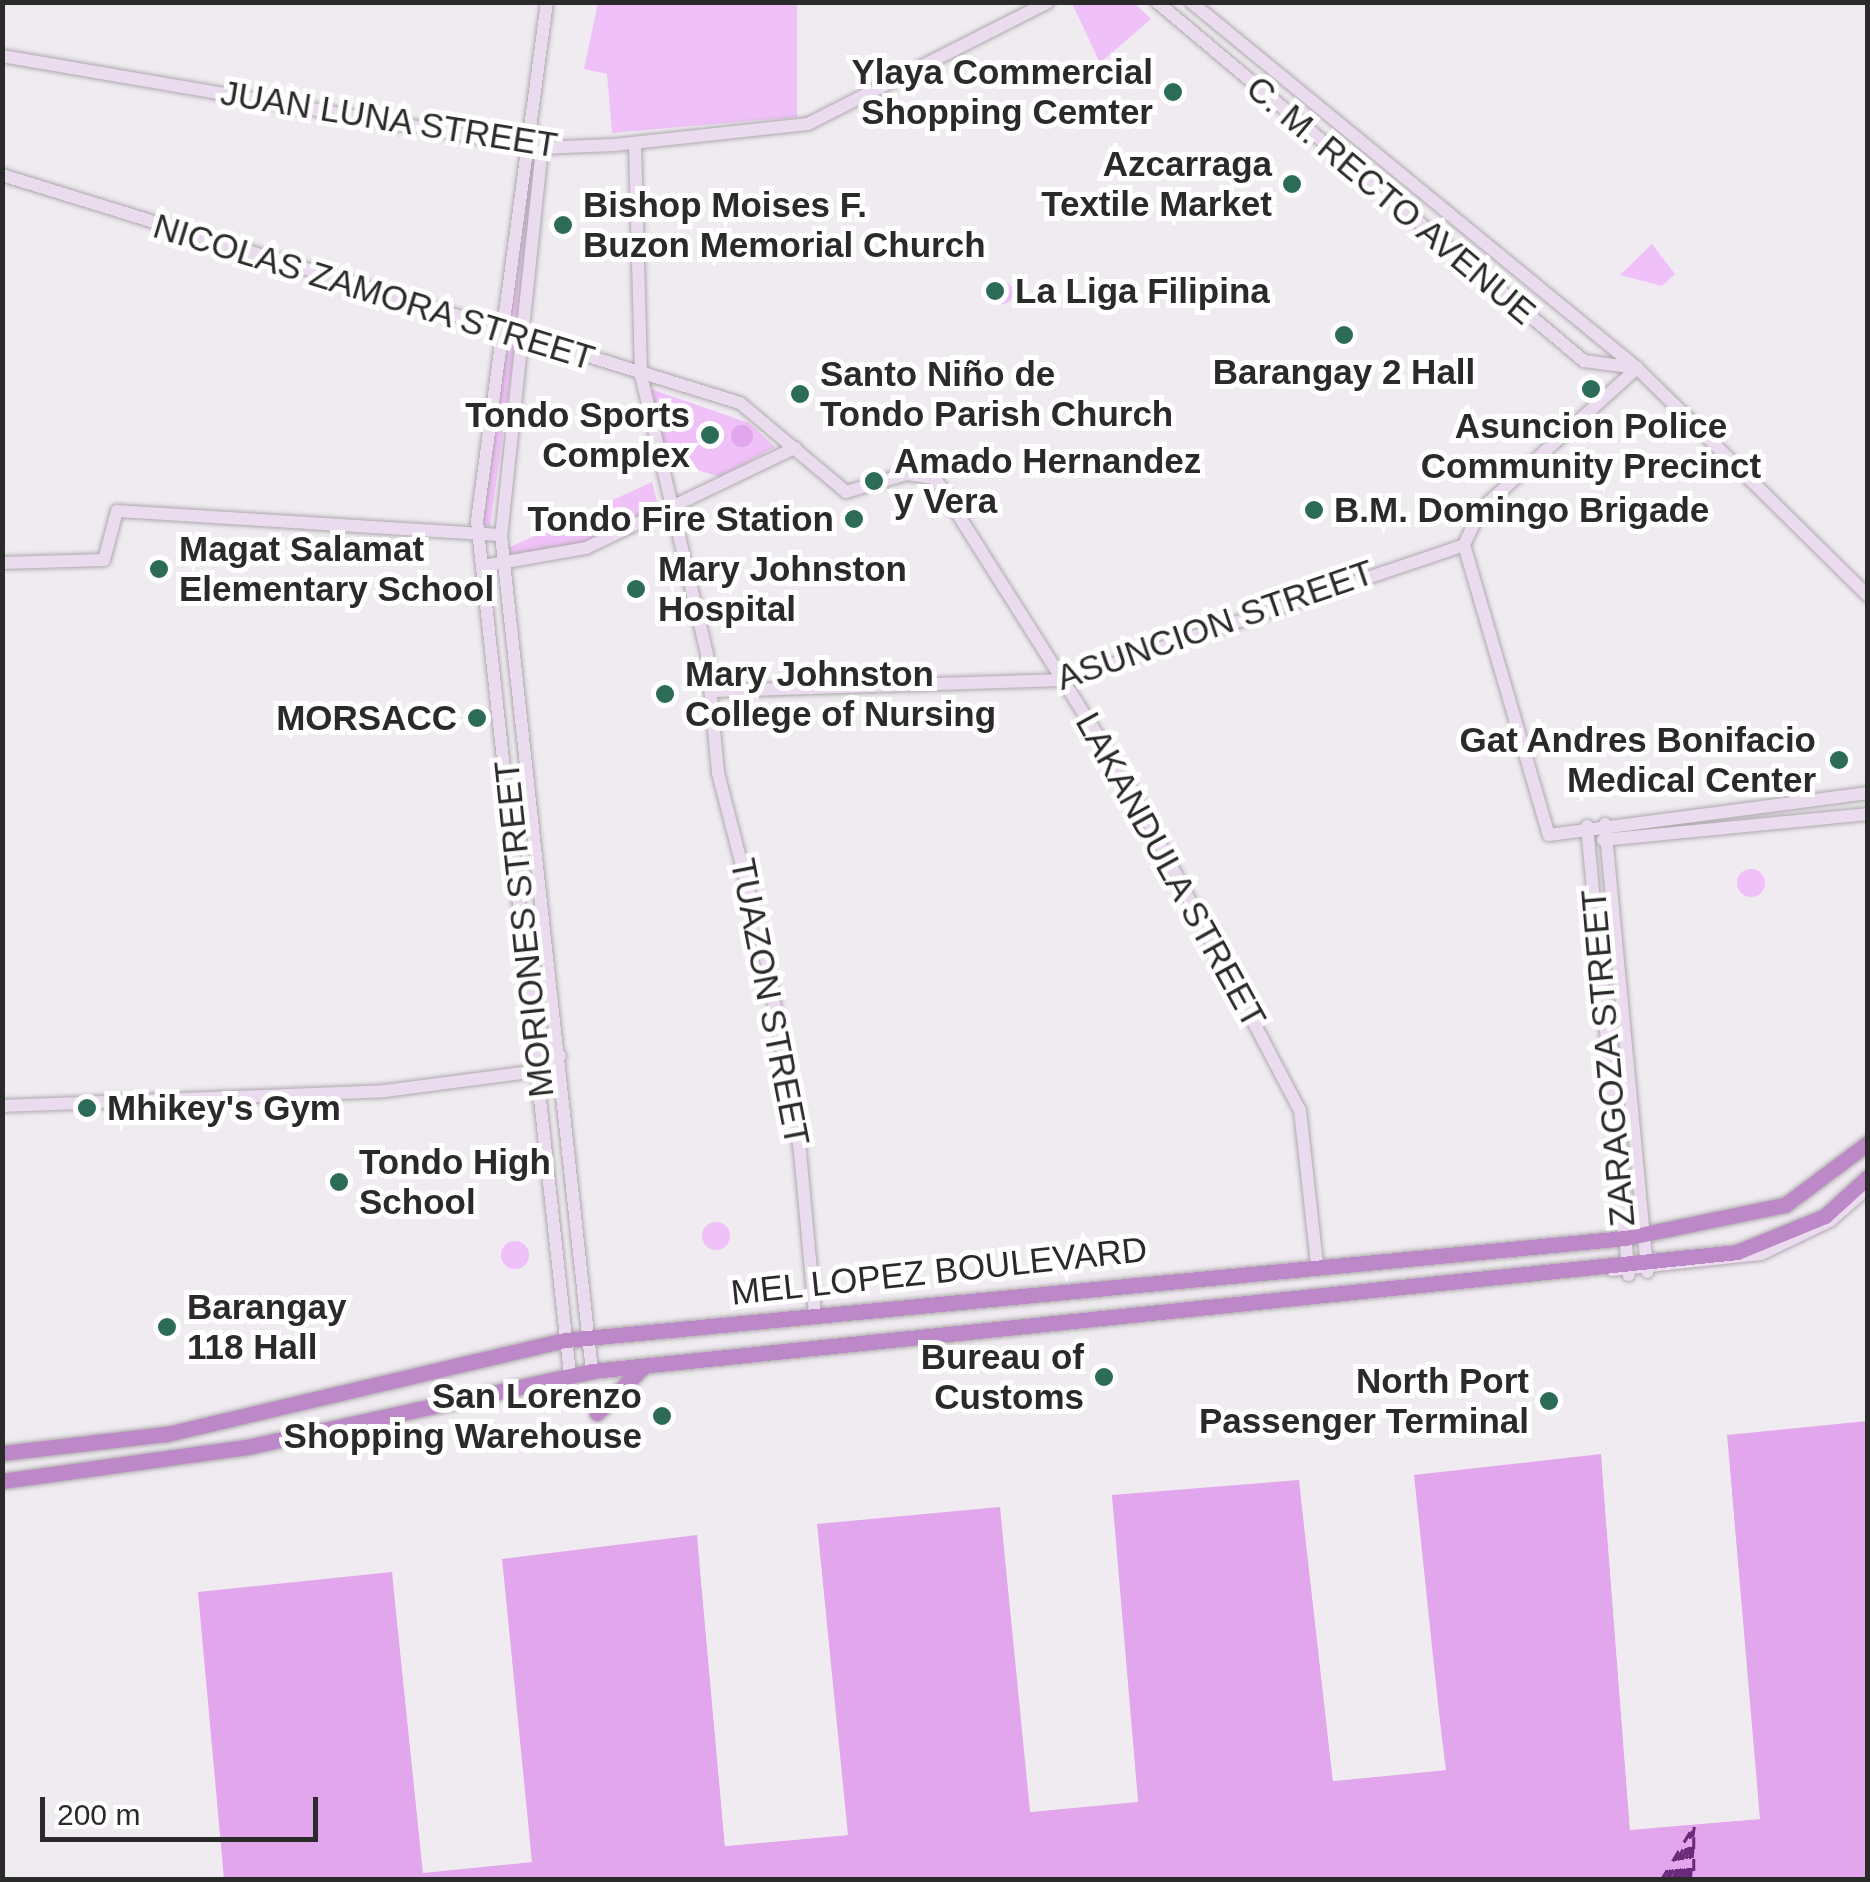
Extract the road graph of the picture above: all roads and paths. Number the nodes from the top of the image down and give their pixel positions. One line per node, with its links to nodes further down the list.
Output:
1 (547, 2): 7 (street, MORIONES STREET)
2 (1048, 2): 6 (street, JUAN LUNA STREET)
3 (1157, 2): 12 (street, C. M. RECTO AVENUE)
4 (1192, 2): 11 (street, C. M. RECTO AVENUE)
5 (2, 56): 7 (street, JUAN LUNA STREET)
6 (635, 144): 7 (street, JUAN LUNA STREET); 14 (street, TUAZON STREET)
7 (533, 147): 9 (street, MORIONES STREET); 10 (street, MORIONES STREET)
8 (2, 175): 9 (street, NICOLAS ZAMORA STREET)
9 (499, 332): 10 (street, NICOLAS ZAMORA STREET); 18 (street, MORIONES STREET)
10 (519, 337): 14 (street, NICOLAS ZAMORA STREET); 19 (street, MORIONES STREET)
11 (1598, 340): 12 (street); 13 (street, C. M. RECTO AVENUE)
12 (1584, 361): 13 (street)
13 (1637, 368): 20 (street); 24 (street, C. M. RECTO AVENUE)
14 (641, 375): 15 (street, NICOLAS ZAMORA STREET); 17 (street, TUAZON STREET)
15 (796, 448): 16 (street, NICOLAS ZAMORA STREET); 17 (street)
16 (906, 474): 25 (street, LAKANDULA STREET)
17 (667, 510): 22 (street); 26 (street, TUAZON STREET)
18 (478, 534): 19 (street); 21 (street); 23 (street, MORIONES STREET)
19 (501, 534): 22 (street, MORIONES STREET)
20 (1464, 545): 25 (street, ASUNCION STREET); 33 (street, ZARAGOZA STREET)
21 (2, 564)
22 (505, 564): 23 (street); 36 (street, MORIONES STREET)
23 (483, 566): 37 (street, MORIONES STREET)
24 (1868, 596)
25 (1066, 680): 26 (street, ASUNCION STREET); 44 (street, LAKANDULA STREET)
26 (713, 691): 47 (street, TUAZON STREET)
27 (1868, 793): 28 (street)
28 (1810, 799): 30 (street); 31 (street)
29 (1868, 814): 30 (street)
30 (1813, 820): 34 (street)
31 (1606, 824): 32 (street); 34 (street, ZARAGOZA STREET)
32 (1587, 826): 33 (street); 35 (street, ZARAGOZA STREET)
33 (1572, 835): 35 (street, ZARAGOZA STREET)
34 (1607, 840): 35 (street, ZARAGOZA STREET); 42 (street, ZARAGOZA STREET)
35 (1588, 842): 43 (street, ZARAGOZA STREET)
36 (560, 1056): 37 (street); 48 (street, MORIONES STREET)
37 (538, 1068): 38 (street); 49 (street, MORIONES STREET)
38 (2, 1106)
39 (1868, 1142): 42 (highway, MEL LOPEZ BOULEVARD)
40 (1868, 1177): 45 (highway, MEL LOPEZ BOULEVARD)
41 (1868, 1188): 45 (street, MEL LOPEZ BOULEVARD)
42 (1643, 1234): 43 (highway, MEL LOPEZ BOULEVARD); 45 (street, ZARAGOZA STREET)
43 (1625, 1238): 44 (highway, MEL LOPEZ BOULEVARD); 46 (street, ZARAGOZA STREET)
44 (1317, 1264): 47 (highway, MEL LOPEZ BOULEVARD)
45 (1647, 1269): 46 (highway, MEL LOPEZ BOULEVARD)
46 (1623, 1271): 50 (highway, MEL LOPEZ BOULEVARD)
47 (815, 1315): 48 (highway, MEL LOPEZ BOULEVARD)
48 (589, 1336): 49 (highway, MEL LOPEZ BOULEVARD); 51 (street, MORIONES STREET)
49 (566, 1340): 52 (street, MORIONES STREET); 54 (highway, MEL LOPEZ BOULEVARD)
50 (646, 1366): 51 (highway, MEL LOPEZ BOULEVARD); 53 (highway)
51 (592, 1370): 52 (highway, MEL LOPEZ BOULEVARD)
52 (570, 1374): 55 (highway, MEL LOPEZ BOULEVARD)
53 (597, 1413)
54 (2, 1453)
55 (2, 1481)

